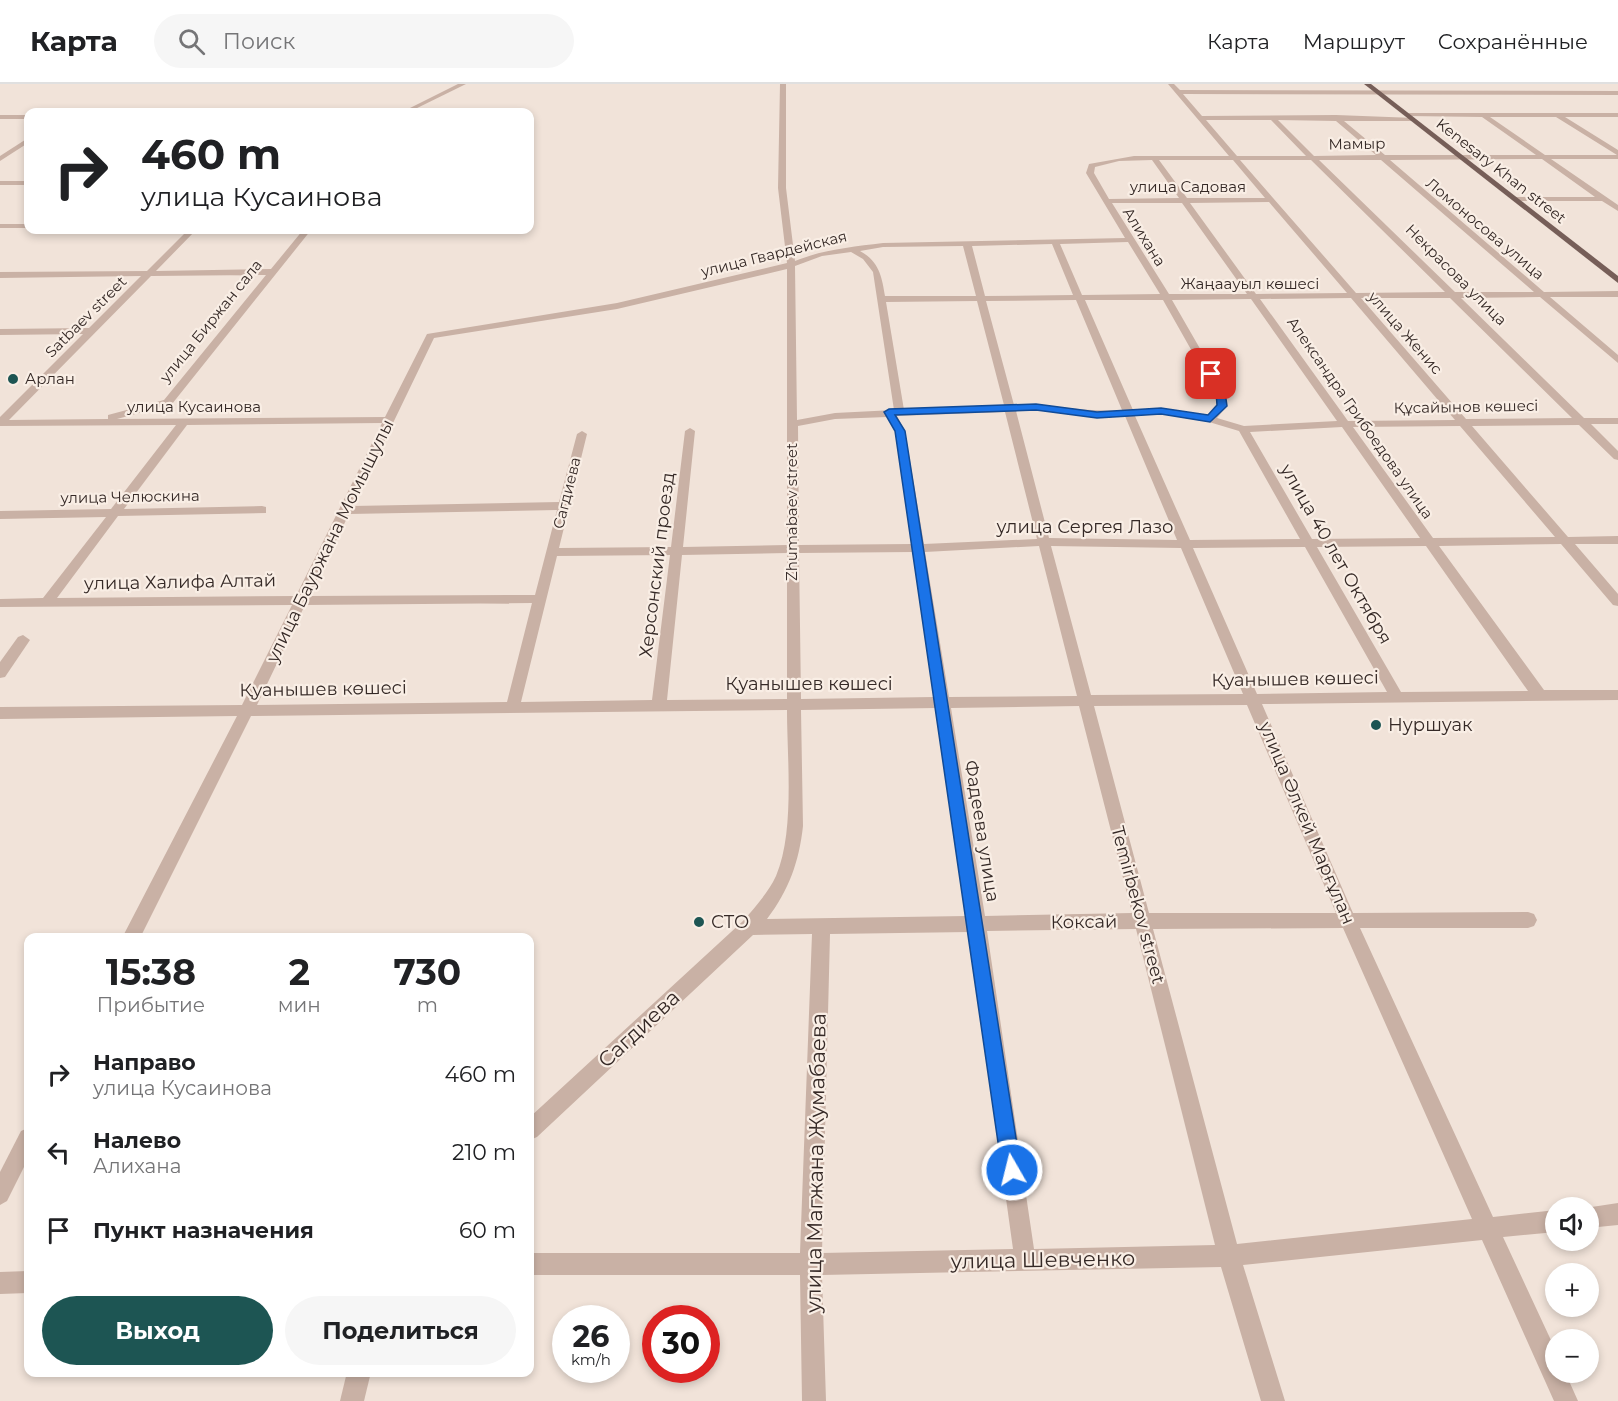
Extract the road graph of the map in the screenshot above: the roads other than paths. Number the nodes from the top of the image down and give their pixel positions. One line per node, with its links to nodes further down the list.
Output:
1 (463, 84): 11 (street)
2 (783, 84): 50 (street, Zhumabaev street)
3 (1367, 84): 7 (main road, Kenesary Khan street)
4 (1439, 84): 8 (street)
5 (1530, 84): 9 (street)
6 (1174, 88): 7 (street); 20 (street, улица Женис)
7 (1379, 93): 8 (street); 19 (main road, Kenesary Khan street)
8 (1452, 93): 9 (street)
9 (1553, 93): 10 (street)
10 (1618, 93)
11 (413, 108)
12 (1483, 115): 13 (street); 19 (street); 26 (street)
13 (1556, 115): 14 (street); 24 (street)
14 (1618, 115)
15 (0, 117): 16 (street)
16 (24, 117)
17 (1271, 117): 18 (street); 20 (street); 30 (street, Некрасова улица)
18 (1335, 117): 19 (street); 27 (street, Ломоносова улица)
19 (1411, 117): 25 (main road, Kenesary Khan street)
20 (1202, 118): 29 (street, улица Женис)
21 (24, 143): 22 (street)
22 (19, 147): 23 (street); 31 (street)
23 (24, 147)
24 (1618, 155): 26 (street, Мамыр)
25 (1460, 156): 26 (street, Мамыр); 27 (street, Мамыр); 35 (main road, Kenesary Khan street)
26 (1543, 156): 36 (street)
27 (1380, 157): 30 (street, Мамыр); 56 (street, Ломоносова улица)
28 (1154, 158): 29 (street, Мамыр); 32 (street, Мамыр); 40 (street, Александра Грибоедова улица)
29 (1234, 158): 30 (street, Мамыр); 38 (street, улица Женис)
30 (1314, 158): 58 (street, Некрасова улица)
31 (0, 159)
32 (1097, 165): 39 (street, Алихана)
33 (0, 183): 34 (street)
34 (24, 183)
35 (1516, 199): 36 (street); 54 (main road, Kenesary Khan street)
36 (1604, 199): 37 (street); 41 (street)
37 (1618, 199)
38 (1270, 200): 40 (street, улица Садовая); 57 (street, улица Женис)
39 (1106, 201): 40 (street, улица Садовая); 46 (street, Алихана)
40 (1187, 201): 62 (street, Александра Грибоедова улица)
41 (1618, 210)
42 (0, 226): 43 (street)
43 (24, 226)
44 (188, 234): 52 (street, Satbaev street)
45 (304, 234): 51 (street, улица Биржан сала)
46 (1128, 240): 47 (street, улица Гвардейская); 61 (street, Алихана)
47 (1054, 242): 48 (street, улица Гвардейская); 60 (street, улица Әлкей Марғұлан)
48 (967, 244): 49 (street, улица Гвардейская); 59 (street, Temirbekov street)
49 (849, 248): 50 (street, улица Гвардейская); 63 (street, Фадеева улица)
50 (791, 265): 66 (street, улица Гвардейская); 79 (street, Zhumabaev street)
51 (272, 272): 52 (street); 78 (street, улица Биржан сала)
52 (150, 274): 53 (street); 64 (street, Satbaev street)
53 (0, 275)
54 (1618, 280)
55 (1618, 294): 56 (street, Жаңаауыл көшесі)
56 (1542, 295): 58 (street, Жаңаауыл көшесі); 67 (street, Ломоносова улица)
57 (1353, 296): 58 (street, Жаңаауыл көшесі); 62 (street, Жаңаауыл көшесі); 76 (street, улица Женис)
58 (1456, 296): 73 (street, Некрасова улица)
59 (980, 298): 60 (street, Жаңаауыл көшесі); 63 (street, Жаңаауыл көшесі); 68 (street, Temirbekov street)
60 (1078, 298): 61 (street, Жаңаауыл көшесі); 70 (street, улица Әлкей Марғұлан)
61 (1166, 298): 62 (street, Жаңаауыл көшесі); 71 (street, Алихана)
62 (1256, 298): 80 (street, Александра Грибоедова улица)
63 (882, 299): 69 (street, Фадеева улица)
64 (94, 331): 65 (street); 77 (street, Satbaev street)
65 (0, 332)
66 (430, 336): 72 (street, улица Бауржана Момышулы)
67 (1618, 360)
68 (1009, 407): 69 (street); 70 (street); 93 (street, Temirbekov street)
69 (894, 412): 79 (street); 96 (street, Фадеева улица)
70 (1131, 413): 71 (street); 95 (street, улица Әлкей Марғұлан)
71 (1210, 419): 81 (street)
72 (389, 420): 75 (street, улица Кусаинова); 87 (street, улица Бауржана Момышулы)
73 (1582, 421): 74 (street, Құсайынов көшесі); 76 (street, Құсайынов көшесі); 84 (street, Некрасова улица)
74 (1618, 421)
75 (184, 422): 78 (street, улица Кусаинова); 88 (street)
76 (1462, 422): 80 (street, Құсайынов көшесі); 90 (street, улица Женис)
77 (0, 423): 78 (street, улица Кусаинова)
78 (93, 423)
79 (792, 424): 97 (street, Zhumabaev street)
80 (1345, 424): 81 (street, Құсайынов көшесі); 92 (street, Александра Грибоедова улица)
81 (1243, 429): 94 (street, улица 40 лет Октября)
82 (690, 431): 98 (street, Херсонский проезд)
83 (582, 434): 85 (street, Сагдиева)
84 (1618, 457)
85 (564, 506): 87 (street); 99 (street, Сагдиева)
86 (262, 510): 88 (street, улица Челюскина)
87 (345, 510): 100 (street, улица Бауржана Момышулы)
88 (116, 511): 89 (street, улица Челюскина); 102 (street)
89 (0, 515)
90 (1564, 540): 91 (street, улица Сергея Лазо); 92 (street, улица Сергея Лазо); 103 (street, улица Женис)
91 (1618, 540)
92 (1429, 541): 94 (street, улица Сергея Лазо); 108 (street, Александра Грибоедова улица)
93 (1047, 542): 95 (street, улица Сергея Лазо); 96 (street, улица Сергея Лазо); 111 (street, Temirbekov street)
94 (1309, 543): 95 (street, улица Сергея Лазо); 109 (street, улица 40 лет Октября)
95 (1186, 544): 110 (street, улица Әлкей Марғұлан)
96 (918, 548): 97 (street, улица Сергея Лазо); 112 (street, Фадеева улица)
97 (793, 550): 98 (street, улица Сергея Лазо); 114 (street, Zhumabaev street)
98 (676, 551): 99 (street, улица Сергея Лазо); 113 (street, Херсонский проезд)
99 (552, 552): 101 (street, Сагдиева)
100 (301, 599): 101 (street, улица Халифа Алтай); 102 (street, улица Халифа Алтай); 116 (street, улица Бауржана Момышулы)
101 (540, 599): 115 (street, Сагдиева)
102 (47, 602): 104 (street, улица Халифа Алтай)
103 (1618, 602)
104 (0, 603)
105 (23, 640): 106 (street)
106 (0, 673)
107 (1618, 695): 108 (street, Қуанышев көшесі)
108 (1540, 696): 109 (street, Қуанышев көшесі)
109 (1397, 697): 110 (street, Қуанышев көшесі)
110 (1253, 699): 111 (street, Қуанышев көшесі); 120 (street, улица Әлкей Марғұлан)
111 (1084, 700): 112 (street, Қуанышев көшесі); 119 (street, Temirbekov street)
112 (943, 703): 114 (street, Қуанышев көшесі); 121 (street, Фадеева улица)
113 (659, 704): 114 (street, Қуанышев көшесі); 115 (street, Қуанышев көшесі)
114 (793, 704): 123 (street, Zhumabaev street)
115 (513, 706): 116 (street, Қуанышев көшесі)
116 (247, 710): 117 (street, Қуанышев көшесі); 124 (street, улица Бауржана Момышулы)
117 (0, 713)
118 (1528, 920): 120 (street, Коксай)
119 (1142, 921): 120 (street, Коксай); 121 (street, Коксай); 132 (street, Temirbekov street)
120 (1348, 921): 131 (street, улица Әлкей Марғұлан)
121 (977, 923): 122 (street, Коксай); 133 (street, Фадеева улица)
122 (822, 925): 123 (street, Коксай); 135 (street, улица Магжана Жумабаева)
123 (748, 927): 125 (street, Сагдиева)
124 (134, 933)
125 (534, 1126)
126 (24, 1146): 127 (street)
127 (0, 1194)
128 (1618, 1214): 129 (street)
129 (1599, 1216)
130 (1545, 1222): 131 (street, улица Шевченко)
131 (1487, 1228): 132 (street, улица Шевченко); 142 (street, улица Әлкей Марғұлан)
132 (1229, 1256): 133 (street, улица Шевченко); 141 (street, Temirbekov street)
133 (1025, 1260): 135 (street, улица Шевченко)
134 (534, 1264): 135 (street, улица Шевченко)
135 (811, 1264): 140 (street, улица Магжана Жумабаева)
136 (24, 1282): 137 (street)
137 (0, 1283)
138 (358, 1377): 139 (street)
139 (352, 1401)
140 (814, 1401)
141 (1272, 1401)
142 (1566, 1401)

